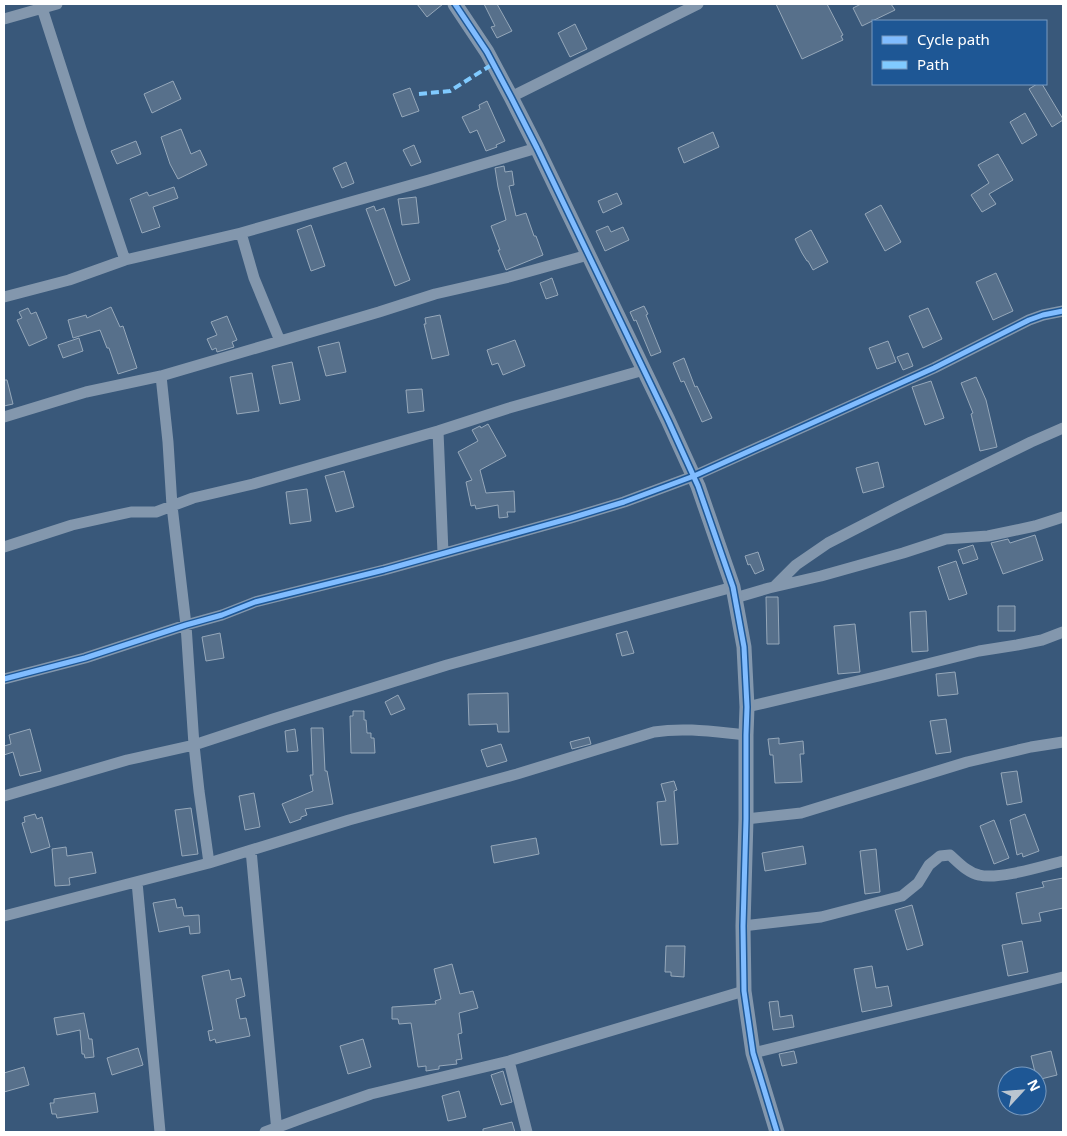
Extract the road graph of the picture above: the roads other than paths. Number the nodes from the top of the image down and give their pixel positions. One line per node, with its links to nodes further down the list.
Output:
1 (57, 4): 4 (street)
2 (455, 4): 6 (street)
3 (698, 4): 6 (street)
4 (42, 8): 5 (street); 10 (street)
5 (4, 19)
6 (512, 97): 7 (street)
7 (537, 148): 8 (street); 9 (street)
8 (241, 233): 10 (street); 13 (street)
9 (588, 255): 13 (street); 14 (street)
10 (124, 260): 11 (street)
11 (4, 297)
12 (1063, 311): 19 (street)
13 (280, 341): 15 (street)
14 (644, 370): 18 (street); 19 (street)
15 (161, 376): 16 (street); 20 (street)
16 (4, 417)
17 (1063, 428): 24 (street)
18 (438, 431): 20 (street); 23 (street)
19 (694, 476): 23 (street); 25 (street)
20 (172, 506): 22 (street); 26 (street)
21 (1063, 517): 24 (street)
22 (4, 548)
23 (444, 553): 26 (street)
24 (774, 587): 25 (street)
25 (734, 592): 29 (street); 32 (street)
26 (186, 625): 28 (street); 32 (street)
27 (1063, 632): 29 (street)
28 (4, 679)
29 (748, 707): 30 (street)
30 (746, 735): 34 (street); 35 (street)
31 (1063, 742): 34 (street)
32 (194, 745): 33 (street); 37 (street)
33 (4, 796)
34 (746, 819): 40 (street)
35 (251, 850): 37 (street); 45 (street)
36 (1063, 861): 40 (street)
37 (209, 863): 38 (street)
38 (137, 882): 39 (street); 46 (street)
39 (4, 916)
40 (743, 926): 42 (street)
41 (1063, 977): 43 (street)
42 (744, 991): 43 (street); 44 (street)
43 (753, 1053): 49 (street)
44 (509, 1061): 45 (street); 48 (street)
45 (277, 1130): 47 (street)
46 (160, 1132)
47 (265, 1132)
48 (527, 1132)
49 (776, 1132)

